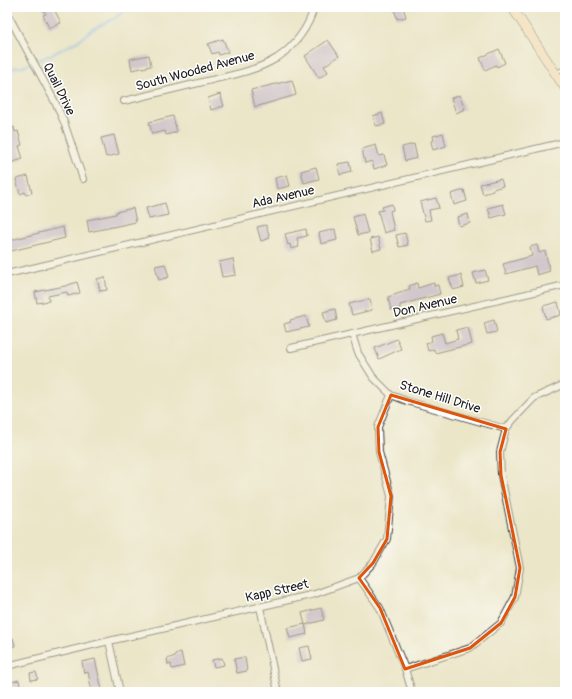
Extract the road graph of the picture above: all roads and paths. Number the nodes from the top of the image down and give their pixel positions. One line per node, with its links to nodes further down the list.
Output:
1 (314, 7): 7 (street, South Wooded Avenue)
2 (512, 7): 5 (main road)
3 (7, 13): 9 (street, Quail Drive)
4 (565, 68): 5 (lane)
5 (555, 73): 6 (main road)
6 (565, 88)
7 (124, 101)
8 (565, 142): 10 (street, Ada Avenue)
9 (83, 179)
10 (7, 274)
11 (565, 284): 12 (street, Don Avenue)
12 (352, 334): 13 (street, Don Avenue); 15 (street, Stone Hill Drive)
13 (291, 348)
14 (565, 384): 16 (street)
15 (391, 394): 16 (street, Stone Hill Drive); 17 (street, Kapp Street)
16 (506, 429): 21 (street)
17 (358, 578): 18 (street, Kapp Street); 21 (street)
18 (260, 606): 19 (street, Kapp Street); 23 (street)
19 (109, 641): 20 (street, Kapp Street); 22 (street)
20 (7, 666)
21 (405, 669): 24 (street)
22 (120, 692)
23 (278, 692)
24 (412, 692)

